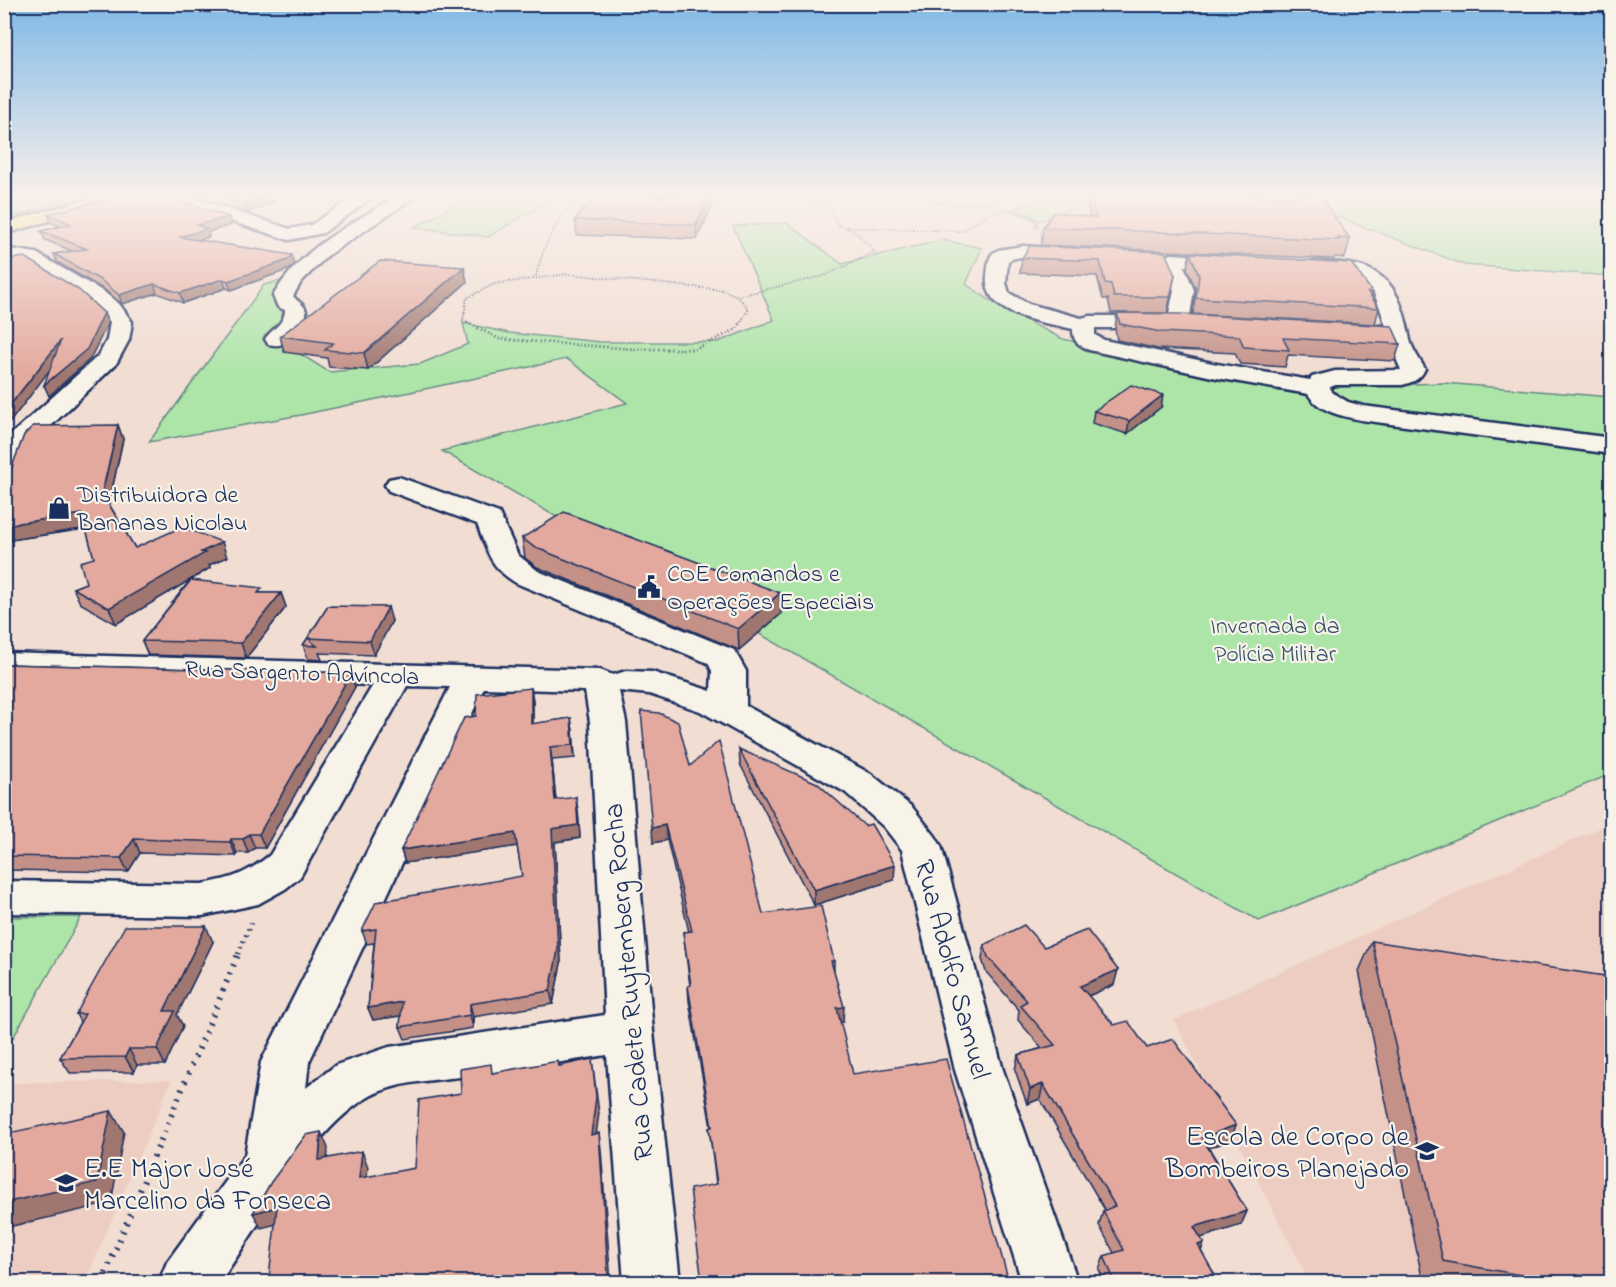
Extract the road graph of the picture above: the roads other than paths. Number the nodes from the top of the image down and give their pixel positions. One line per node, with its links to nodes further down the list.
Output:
1 (21, 256): 4 (street)
2 (318, 256): 12 (street)
3 (1001, 256): 9 (street)
4 (29, 257): 15 (street)
5 (1150, 259): 6 (street)
6 (1172, 260): 7 (street); 9 (street)
7 (1253, 264)
8 (1299, 266): 11 (street)
9 (1084, 325): 13 (street)
10 (1325, 328): 11 (street)
11 (1399, 334): 13 (street)
12 (276, 339)
13 (1317, 388): 14 (street)
14 (1611, 446)
15 (4, 456)
16 (399, 484): 21 (street)
17 (4, 663): 18 (street, Rua Sargento Advíncola)
18 (397, 674): 19 (street, Rua Sargento Advíncola); 22 (street)
19 (473, 676): 20 (street, Rua Sargento Advíncola); 24 (street)
20 (613, 682): 21 (street, Rua Adolfo Samuel); 23 (street, Rua Cadete Ruytemberg Rocha)
21 (728, 711): 27 (street, Rua Adolfo Samuel)
22 (4, 897)
23 (629, 1032): 24 (street); 26 (street, Rua Cadete Ruytemberg Rocha)
24 (270, 1163): 25 (street)
25 (187, 1282)
26 (652, 1282)
27 (1050, 1282)

